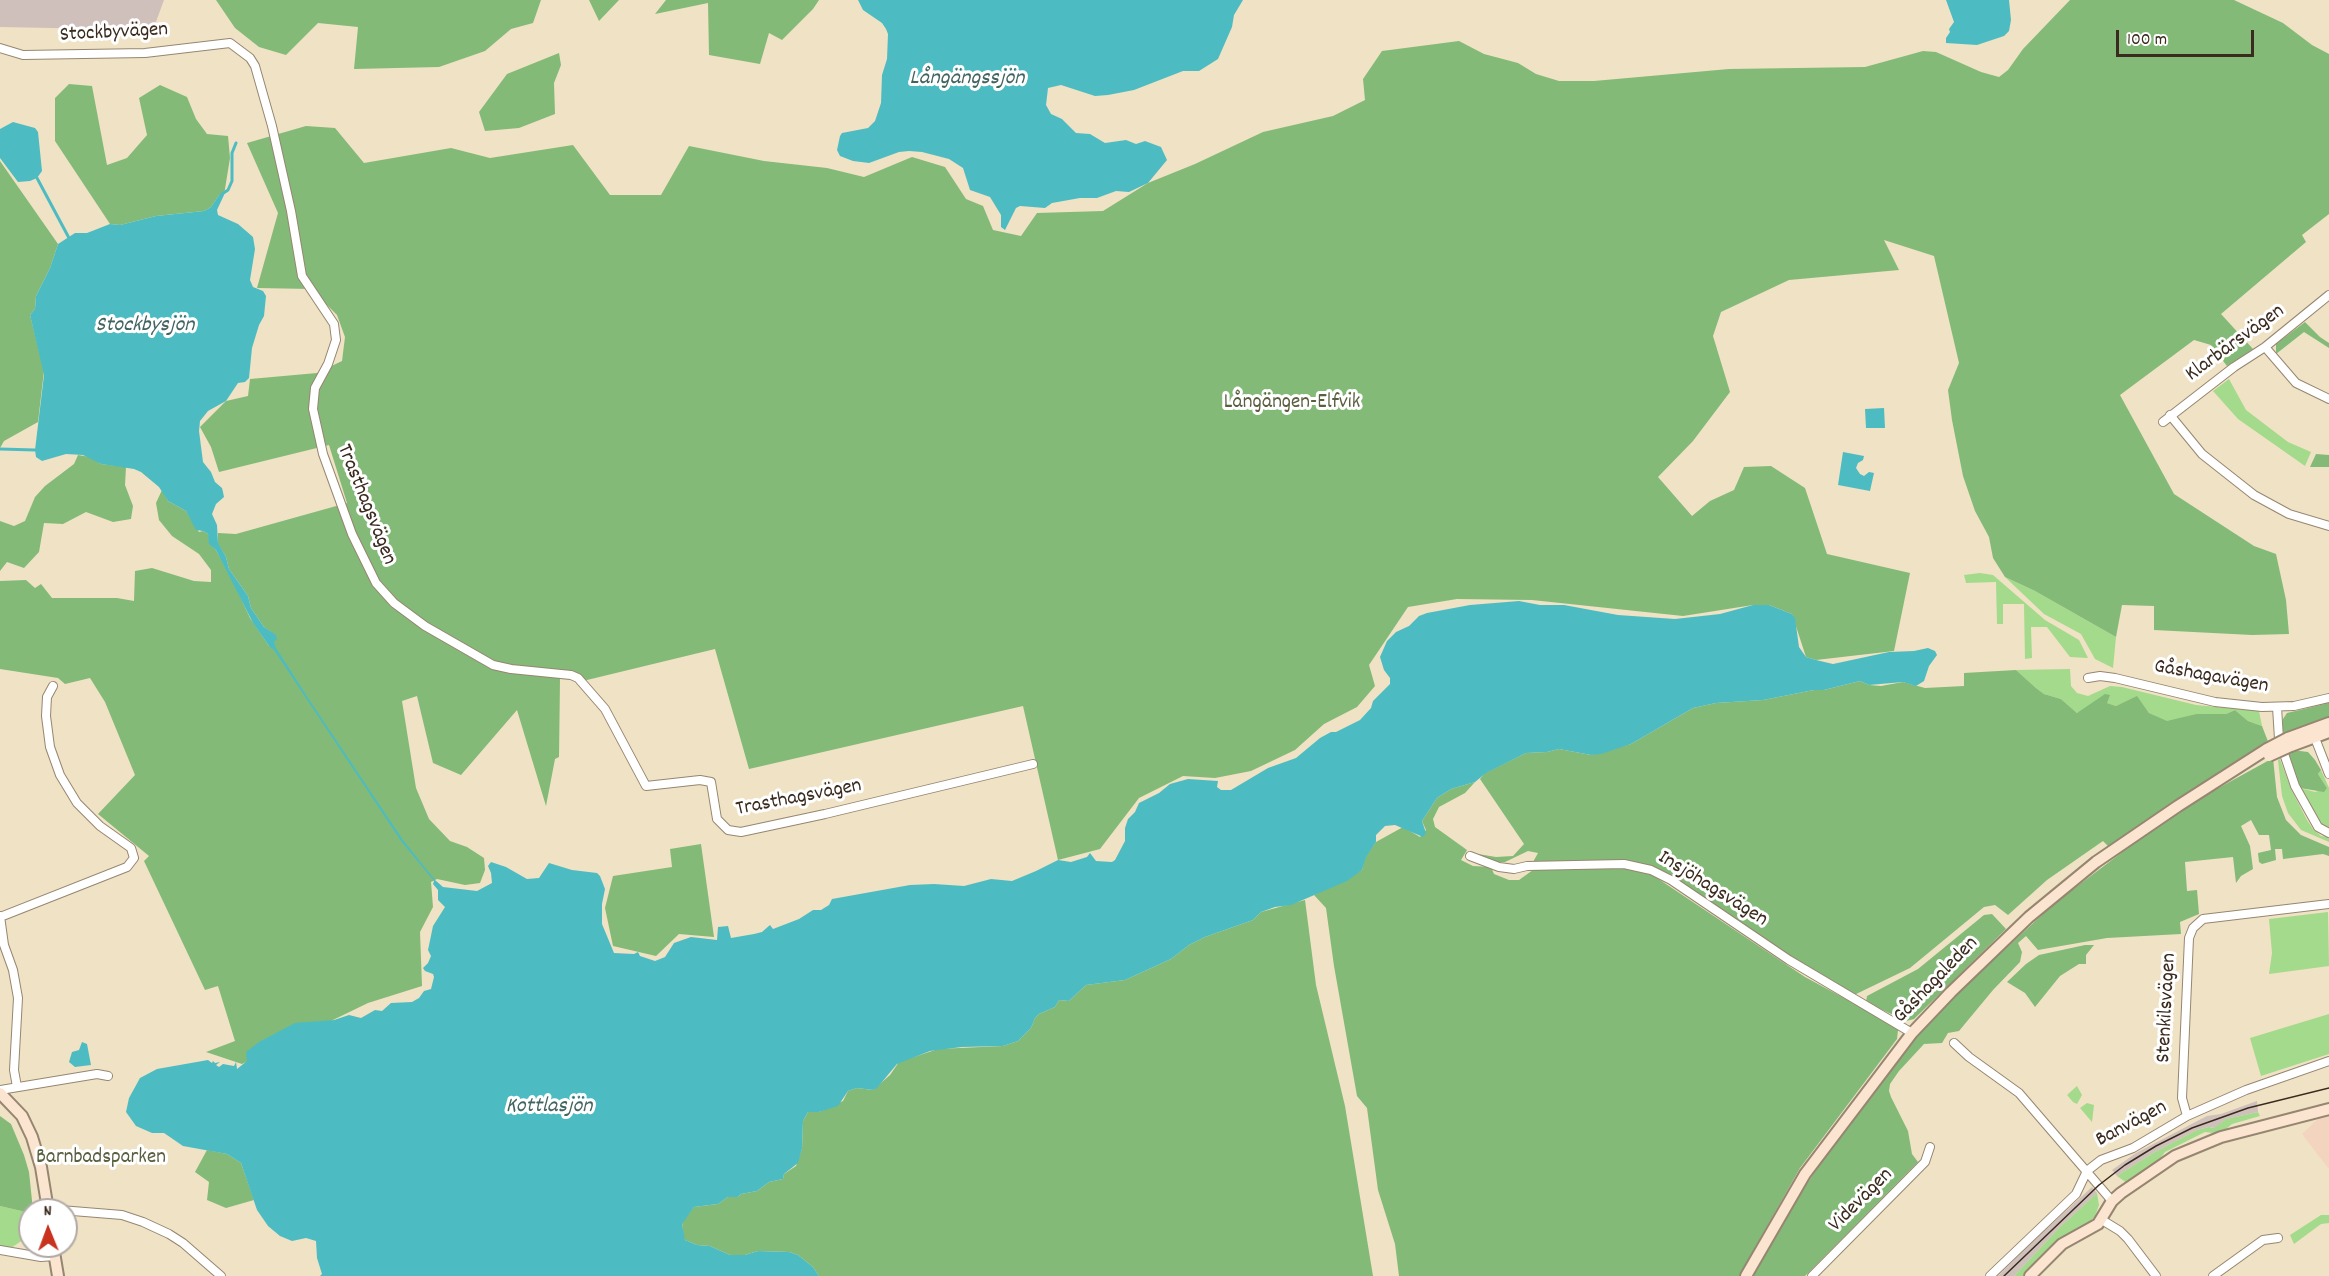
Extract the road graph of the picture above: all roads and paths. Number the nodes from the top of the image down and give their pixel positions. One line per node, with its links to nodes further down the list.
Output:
1 (230, 43): 2 (street, Stockbyvägen); 16 (street, Trasthagsvägen)
2 (0, 48)
3 (2329, 295): 4 (street, Klarbärsvägen)
4 (2265, 348): 5 (street); 6 (street, Klarbärsvägen)
5 (2329, 399)
6 (2170, 415): 7 (street, Klarbärsvägen); 8 (street)
7 (2163, 422)
8 (2329, 526)
9 (2088, 678): 12 (street, Gåshagavägen)
10 (53, 686): 21 (street)
11 (2329, 698): 12 (street, Gåshagavägen)
12 (2277, 707): 18 (street)
13 (2329, 723): 15 (main road, Gåshagaleden)
14 (2329, 732): 15 (main road, Gåshagaleden)
15 (2313, 733): 17 (street); 22 (main road, Gåshagaleden, bridge)
16 (1033, 764)
17 (2329, 774)
18 (2329, 833)
19 (1470, 856): 22 (street, Insjöhagsvägen)
20 (2329, 904): 29 (street, Stenkilsvägen)
21 (0, 916): 26 (street)
22 (1912, 1033): 42 (main road, Gåshagaleden)
23 (1954, 1043): 31 (street)
24 (2329, 1061): 29 (street, Banvägen)
25 (108, 1076): 26 (street)
26 (17, 1087): 27 (street)
27 (0, 1092): 32 (main road)
28 (2329, 1109): 33 (main road)
29 (2187, 1116): 31 (street, Banvägen)
30 (1930, 1147): 43 (street, Videvägen)
31 (2087, 1171): 33 (street); 44 (street, Banvägen)
32 (46, 1198)
33 (2112, 1201): 35 (main road)
34 (78, 1211): 41 (street)
35 (2102, 1220): 45 (main road); 46 (street)
36 (2278, 1238): 47 (street)
37 (0, 1250): 38 (street)
38 (18, 1253)
39 (55, 1258): 40 (main road)
40 (58, 1276)
41 (221, 1276)
42 (1746, 1276)
43 (1812, 1276)
44 (1990, 1276)
45 (2030, 1276)
46 (2156, 1276)
47 (2213, 1276)

